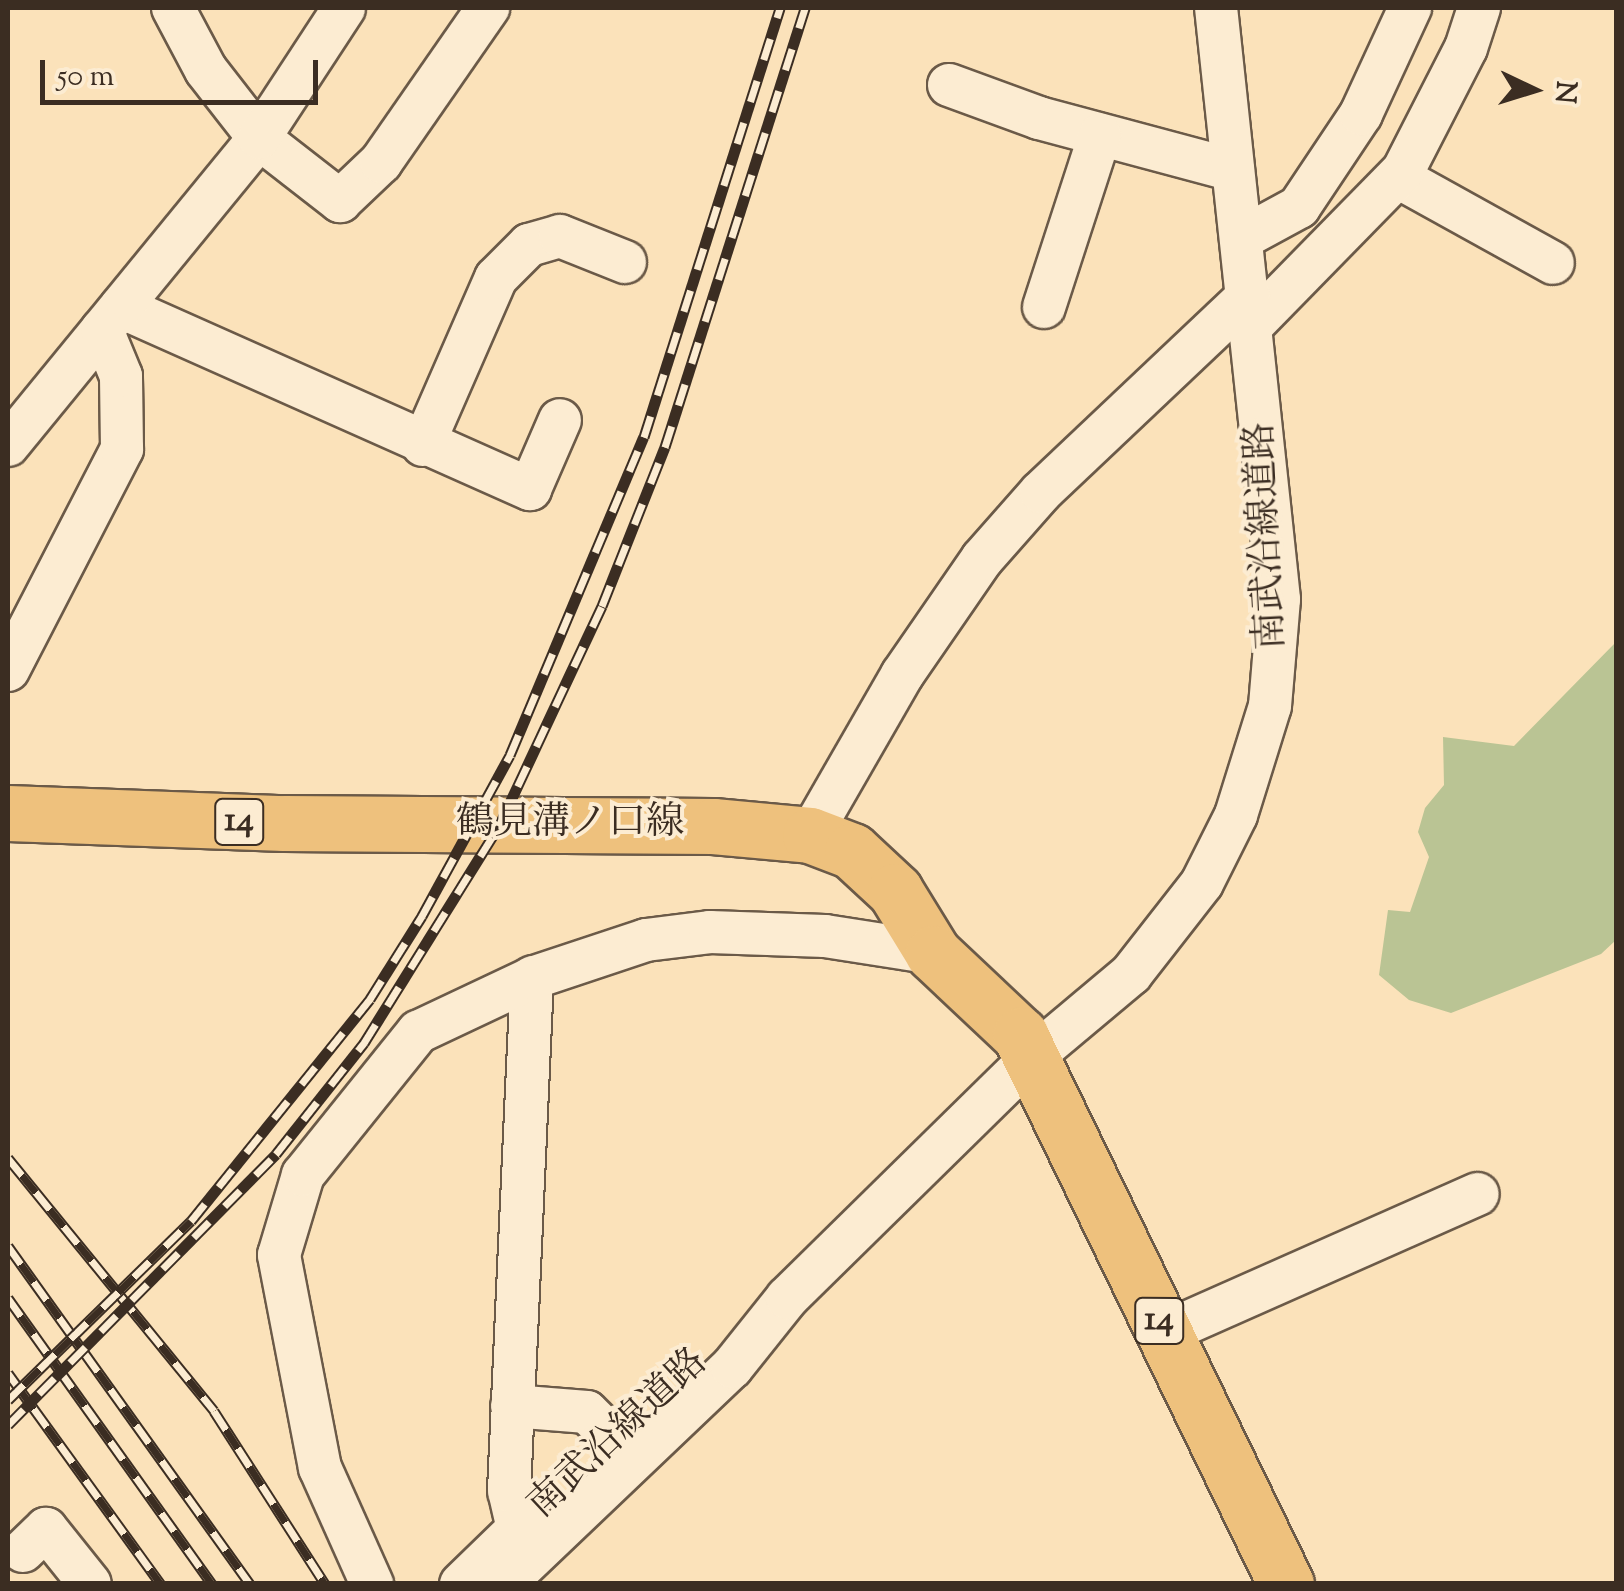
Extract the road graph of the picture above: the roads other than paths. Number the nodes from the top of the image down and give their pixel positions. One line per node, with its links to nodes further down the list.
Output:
1 (172, 8): 9 (street)
2 (344, 8): 9 (street)
3 (488, 8): 9 (street)
4 (1216, 8): 10 (street, 南武沿線道路)
5 (1410, 8): 12 (street)
6 (1479, 8): 11 (street)
7 (948, 85): 8 (street)
8 (1100, 135): 10 (street); 15 (street)
9 (259, 138): 17 (street)
10 (1233, 170): 12 (street, 南武沿線道路)
11 (1398, 177): 14 (street); 16 (street)
12 (1242, 238): 16 (street, 南武沿線道路)
13 (625, 262): 20 (street)
14 (1553, 263)
15 (1044, 307)
16 (1250, 310): 23 (street); 26 (street, 南武沿線道路)
17 (111, 318): 19 (street); 20 (street); 21 (street)
18 (560, 420): 20 (street)
19 (8, 444)
20 (423, 445)
21 (8, 670)
22 (8, 813): 23 (main road, 鶴見溝ノ口線 / 14)
23 (810, 835): 24 (main road, 鶴見溝ノ口線 / 14)
24 (933, 953): 25 (street); 26 (main road, 鶴見溝ノ口線 / 14)
25 (532, 978): 30 (street); 35 (street)
26 (1032, 1057): 28 (street, 南武沿線道路); 29 (main road, 14)
27 (1478, 1194): 29 (street)
28 (786, 1298): 31 (street, 南武沿線道路); 37 (street, 南武沿線道路)
29 (1164, 1333): 38 (main road, 14)
30 (512, 1406): 31 (street); 32 (street)
31 (614, 1439): 32 (street, 南武沿線道路)
32 (518, 1529): 36 (street, 南武沿線道路)
33 (23, 1551): 34 (street)
34 (90, 1584)
35 (372, 1584)
36 (461, 1584)
37 (504, 1584)
38 (1286, 1584)

